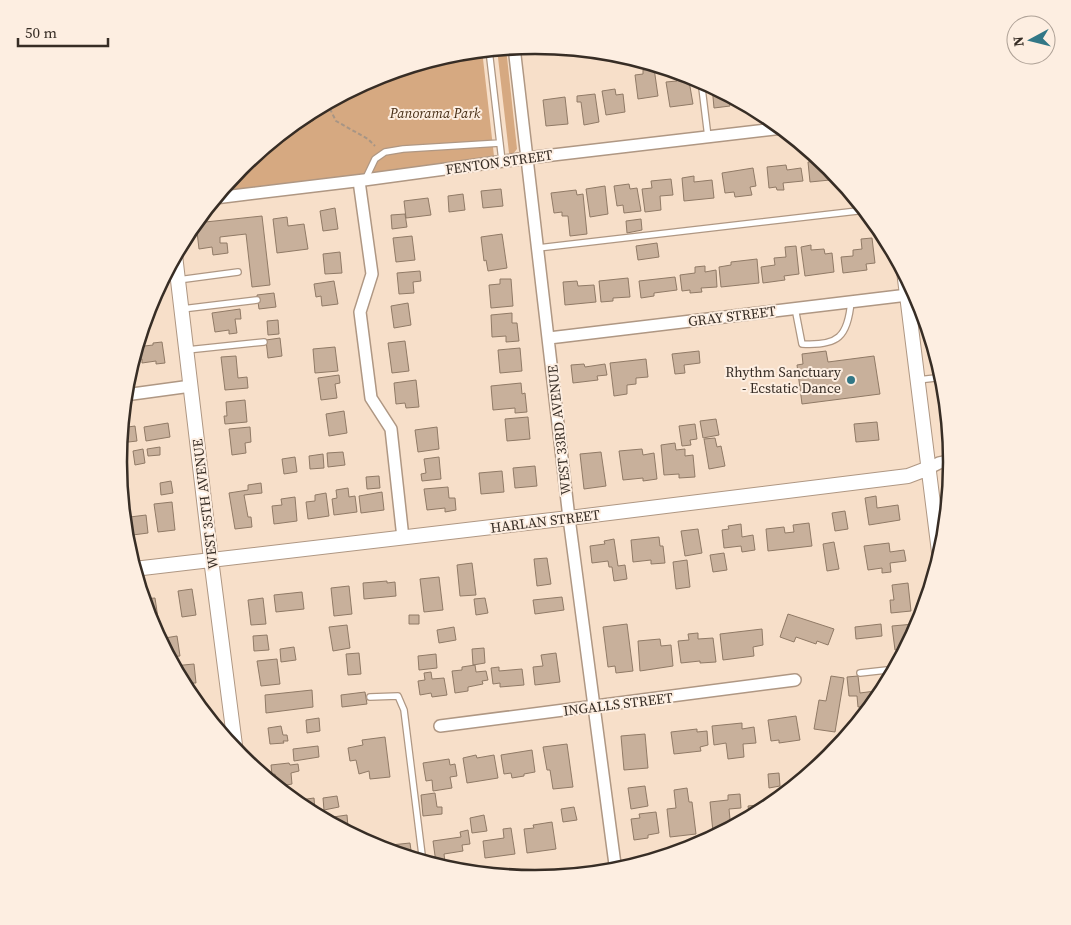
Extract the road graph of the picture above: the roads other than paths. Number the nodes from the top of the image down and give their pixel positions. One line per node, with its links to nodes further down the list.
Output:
1 (515, 55): 7 (street, WEST 33RD AVENUE)
2 (490, 56): 6 (lane)
3 (702, 90): 5 (lane)
4 (772, 129): 5 (street, FENTON STREET)
5 (708, 137): 7 (street, FENTON STREET)
6 (500, 143): 8 (lane); 9 (lane)
7 (527, 158): 8 (street, FENTON STREET); 12 (street, WEST 33RD AVENUE)
8 (502, 161): 9 (street, FENTON STREET)
9 (362, 181): 10 (street, FENTON STREET); 33 (street)
10 (225, 197)
11 (858, 211): 12 (lane)
12 (538, 248): 22 (street, WEST 33RD AVENUE)
13 (177, 268): 15 (street, WEST 35TH AVENUE)
14 (238, 272): 15 (lane)
15 (178, 280): 21 (street, WEST 35TH AVENUE)
16 (908, 294): 18 (street, GRAY STREET)
17 (257, 300): 21 (lane)
18 (851, 301): 20 (street, GRAY STREET); 20 (lane)
19 (913, 306): 26 (street)
20 (795, 308): 22 (street, GRAY STREET)
21 (182, 309): 24 (street, WEST 35TH AVENUE)
22 (549, 338): 31 (street, WEST 33RD AVENUE)
23 (264, 342): 24 (lane)
24 (187, 350): 27 (street, WEST 35TH AVENUE)
25 (935, 377): 26 (lane)
26 (918, 380): 30 (street)
27 (191, 386): 28 (street); 34 (street, WEST 35TH AVENUE)
28 (133, 394)
29 (944, 462): 30 (street, HARLAN STREET)
30 (929, 468): 31 (street, HARLAN STREET); 32 (street)
31 (569, 518): 33 (street, HARLAN STREET); 40 (street, WEST 33RD AVENUE)
32 (940, 523)
33 (403, 538): 34 (street, HARLAN STREET)
34 (211, 560): 35 (street, HARLAN STREET); 42 (street, WEST 35TH AVENUE)
35 (141, 568)
36 (887, 670): 37 (lane)
37 (860, 673)
38 (795, 680): 40 (street, INGALLS STREET)
39 (370, 697): 43 (lane)
40 (594, 707): 41 (street, INGALLS STREET); 44 (street, WEST 33RD AVENUE)
41 (440, 726)
42 (234, 739)
43 (422, 855)
44 (615, 863)

